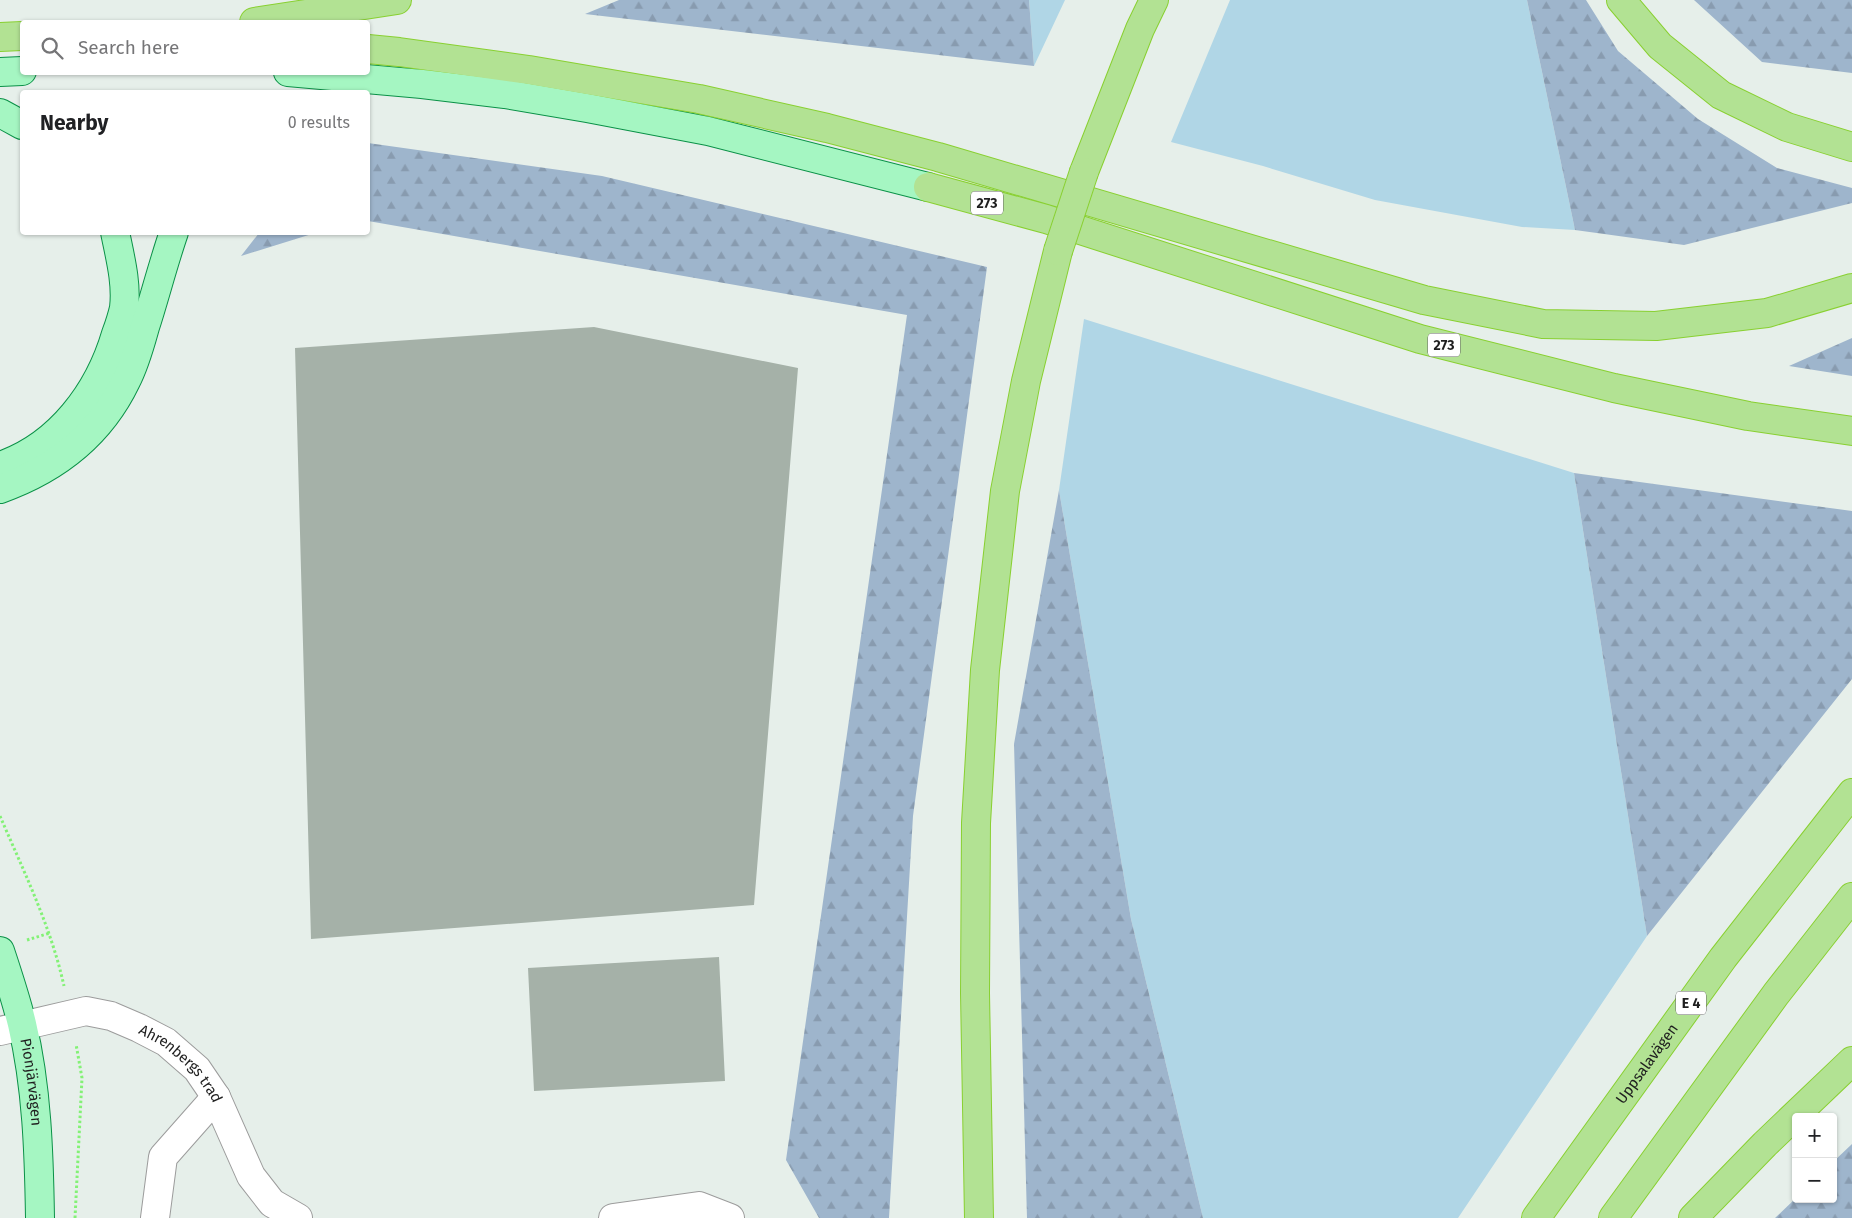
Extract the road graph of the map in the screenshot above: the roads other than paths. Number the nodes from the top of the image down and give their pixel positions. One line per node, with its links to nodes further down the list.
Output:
1 (397, 0): 4 (highway)
2 (1154, 0): 34 (highway, bridge)
3 (1621, 0): 15 (highway)
4 (267, 20)
5 (20, 36): 6 (highway)
6 (0, 37)
7 (370, 49): 19 (highway)
8 (20, 71): 9 (main road)
9 (0, 72)
10 (322, 75): 11 (main road, 273)
11 (422, 84): 12 (main road); 16 (main road, 273)
12 (370, 93)
13 (0, 113): 14 (main road)
14 (20, 123)
15 (1852, 147)
16 (928, 187): 20 (highway, 273)
17 (116, 235): 21 (main road)
18 (173, 235): 22 (main road)
19 (1852, 288)
20 (1852, 431)
21 (0, 466)
22 (0, 489)
23 (1852, 793): 35 (highway, Uppsalavägen / E 4)
24 (1852, 897): 36 (highway)
25 (0, 951): 26 (main road, Pionjärvägen)
26 (11, 1028): 28 (street, Ahrenbergs trad); 29 (main road, Pionjärvägen)
27 (1852, 1060): 37 (highway)
28 (216, 1097): 30 (street); 31 (street, Ahrenbergs trad)
29 (40, 1218)
30 (155, 1218)
31 (298, 1218)
32 (613, 1218): 33 (street)
33 (730, 1218)
34 (979, 1218)
35 (1536, 1218)
36 (1613, 1218)
37 (1693, 1218)

